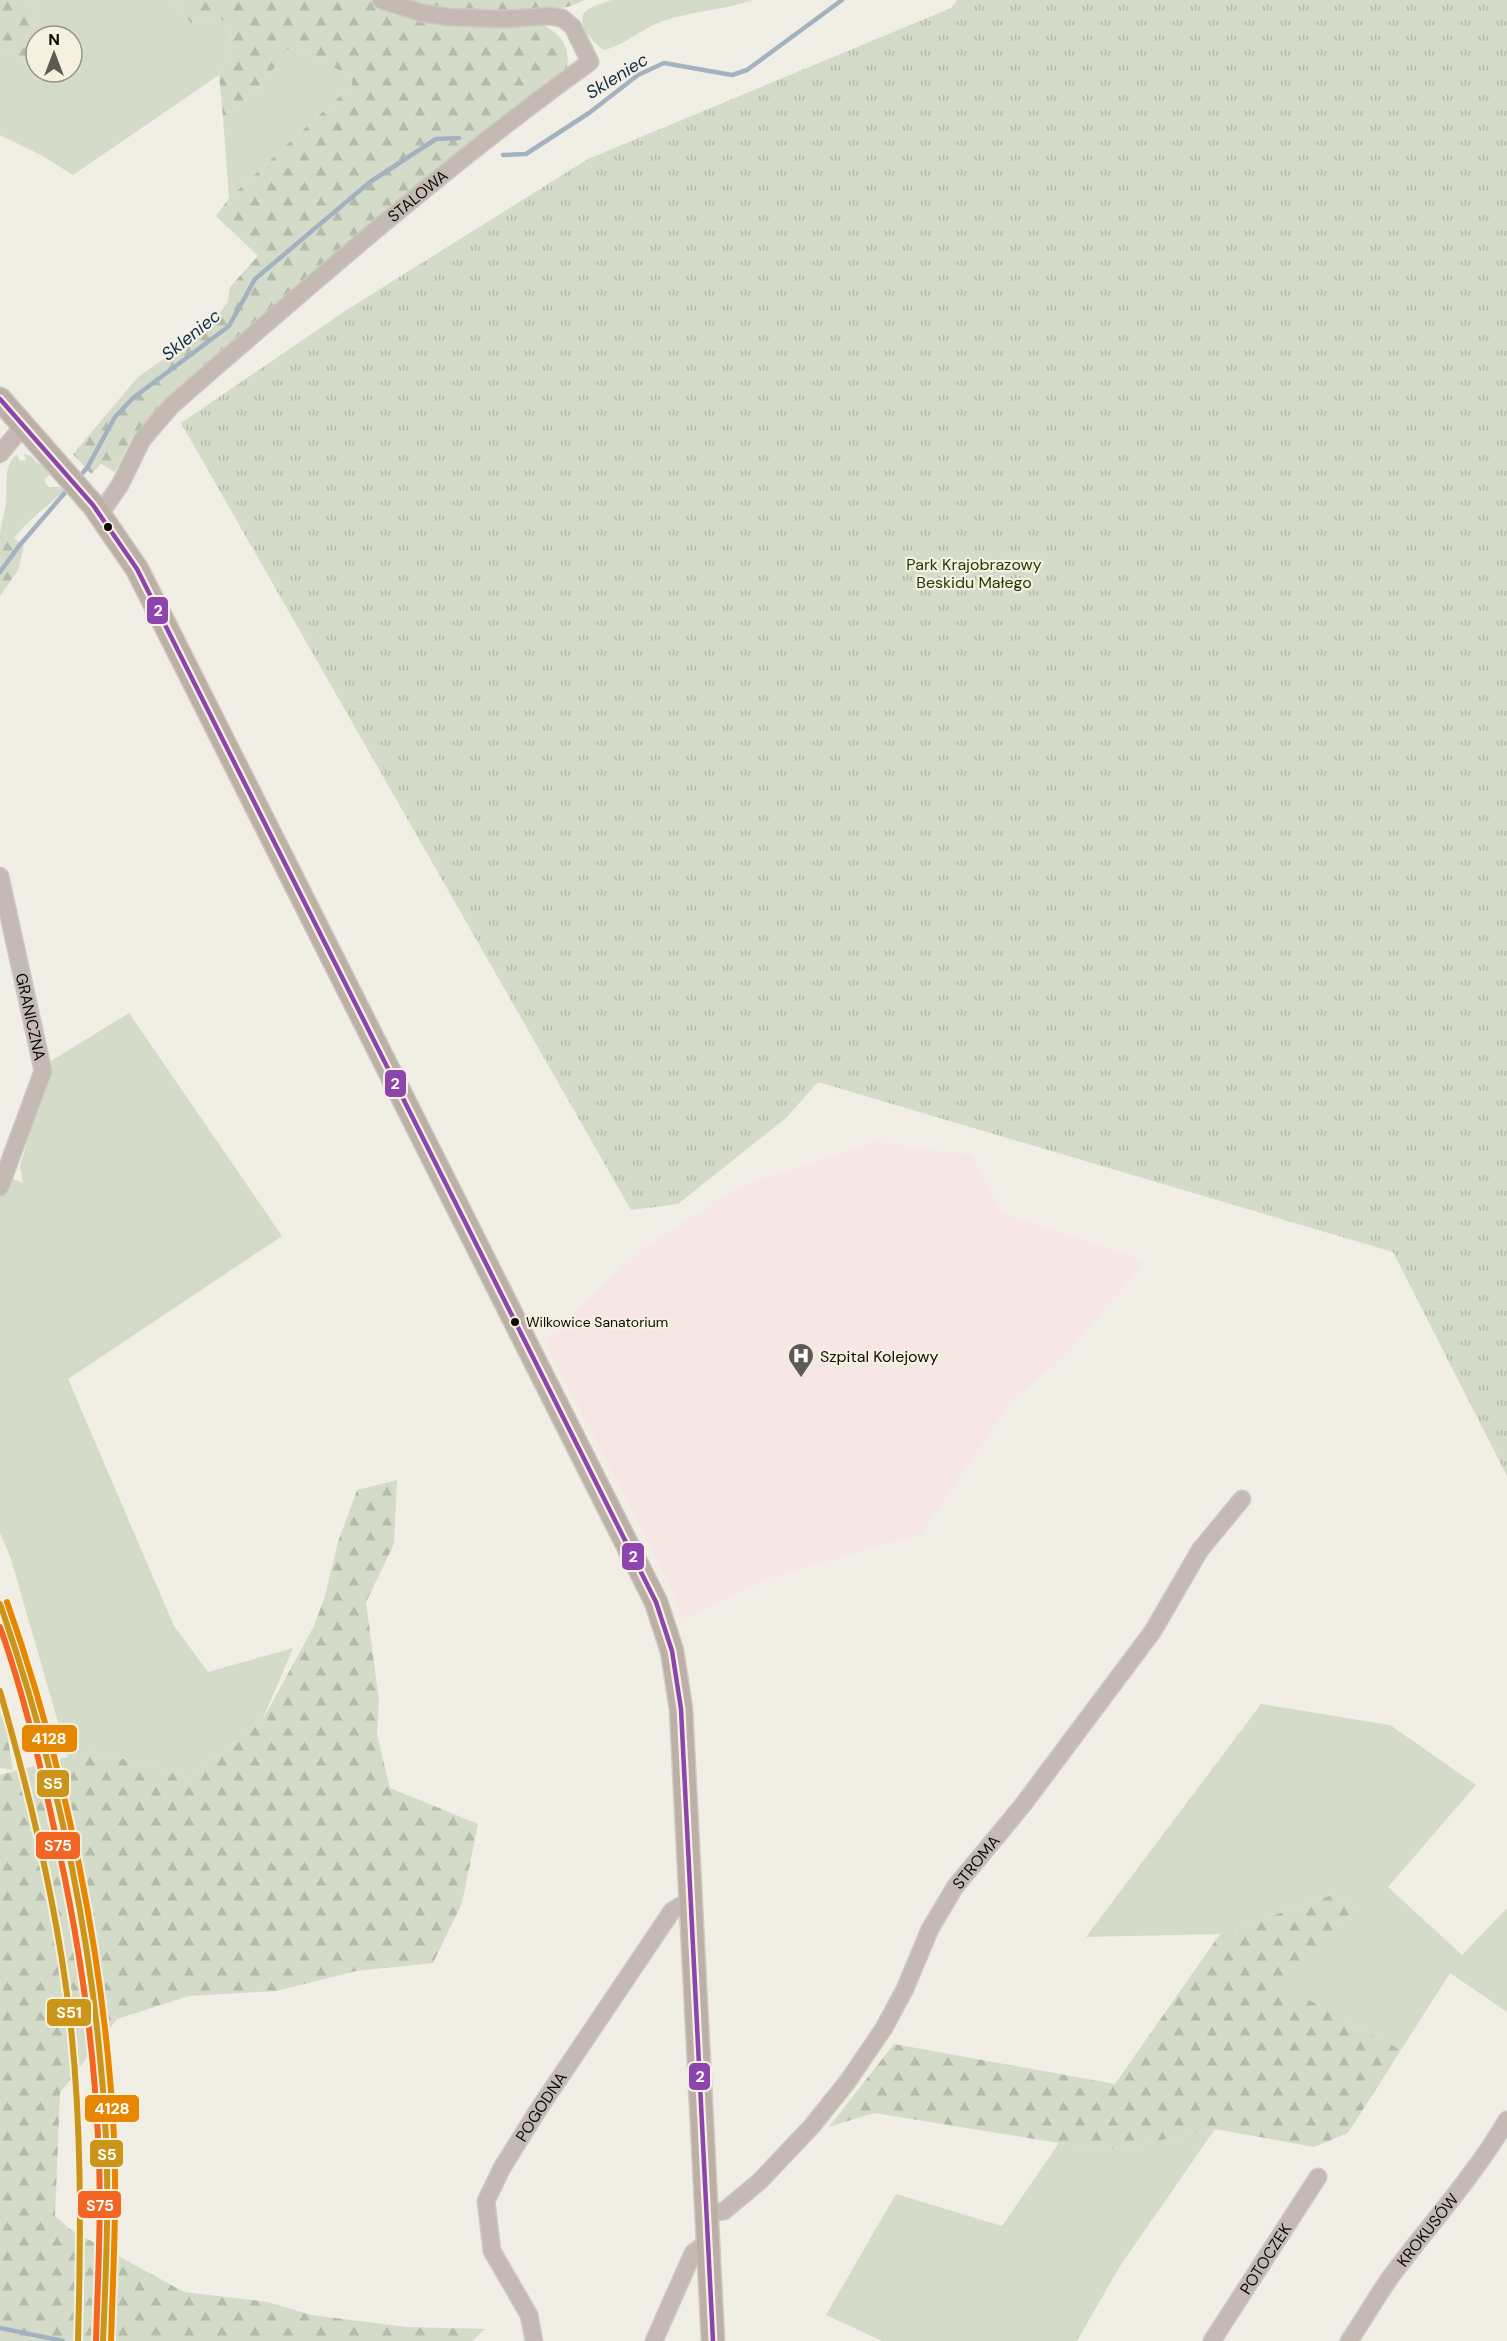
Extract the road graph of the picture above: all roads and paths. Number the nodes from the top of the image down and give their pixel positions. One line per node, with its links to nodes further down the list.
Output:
1 (381, 0): 5 (street, STALOWA)
2 (0, 399): 3 (main road)
3 (24, 425): 4 (street); 5 (main road)
4 (0, 454)
5 (94, 507): 9 (main road)
6 (0, 876): 7 (street, GRANICZNA)
7 (0, 1187)
8 (1242, 1499): 12 (street, STROMA)
9 (692, 1899): 12 (main road); 14 (street, POGODNA)
10 (1507, 2120): 18 (street, KROKUSÓW)
11 (1318, 2177): 17 (street, POTOCZEK)
12 (708, 2213): 13 (main road)
13 (708, 2242): 15 (street); 16 (main road)
14 (534, 2341)
15 (654, 2341)
16 (712, 2341)
17 (1212, 2341)
18 (1350, 2341)

